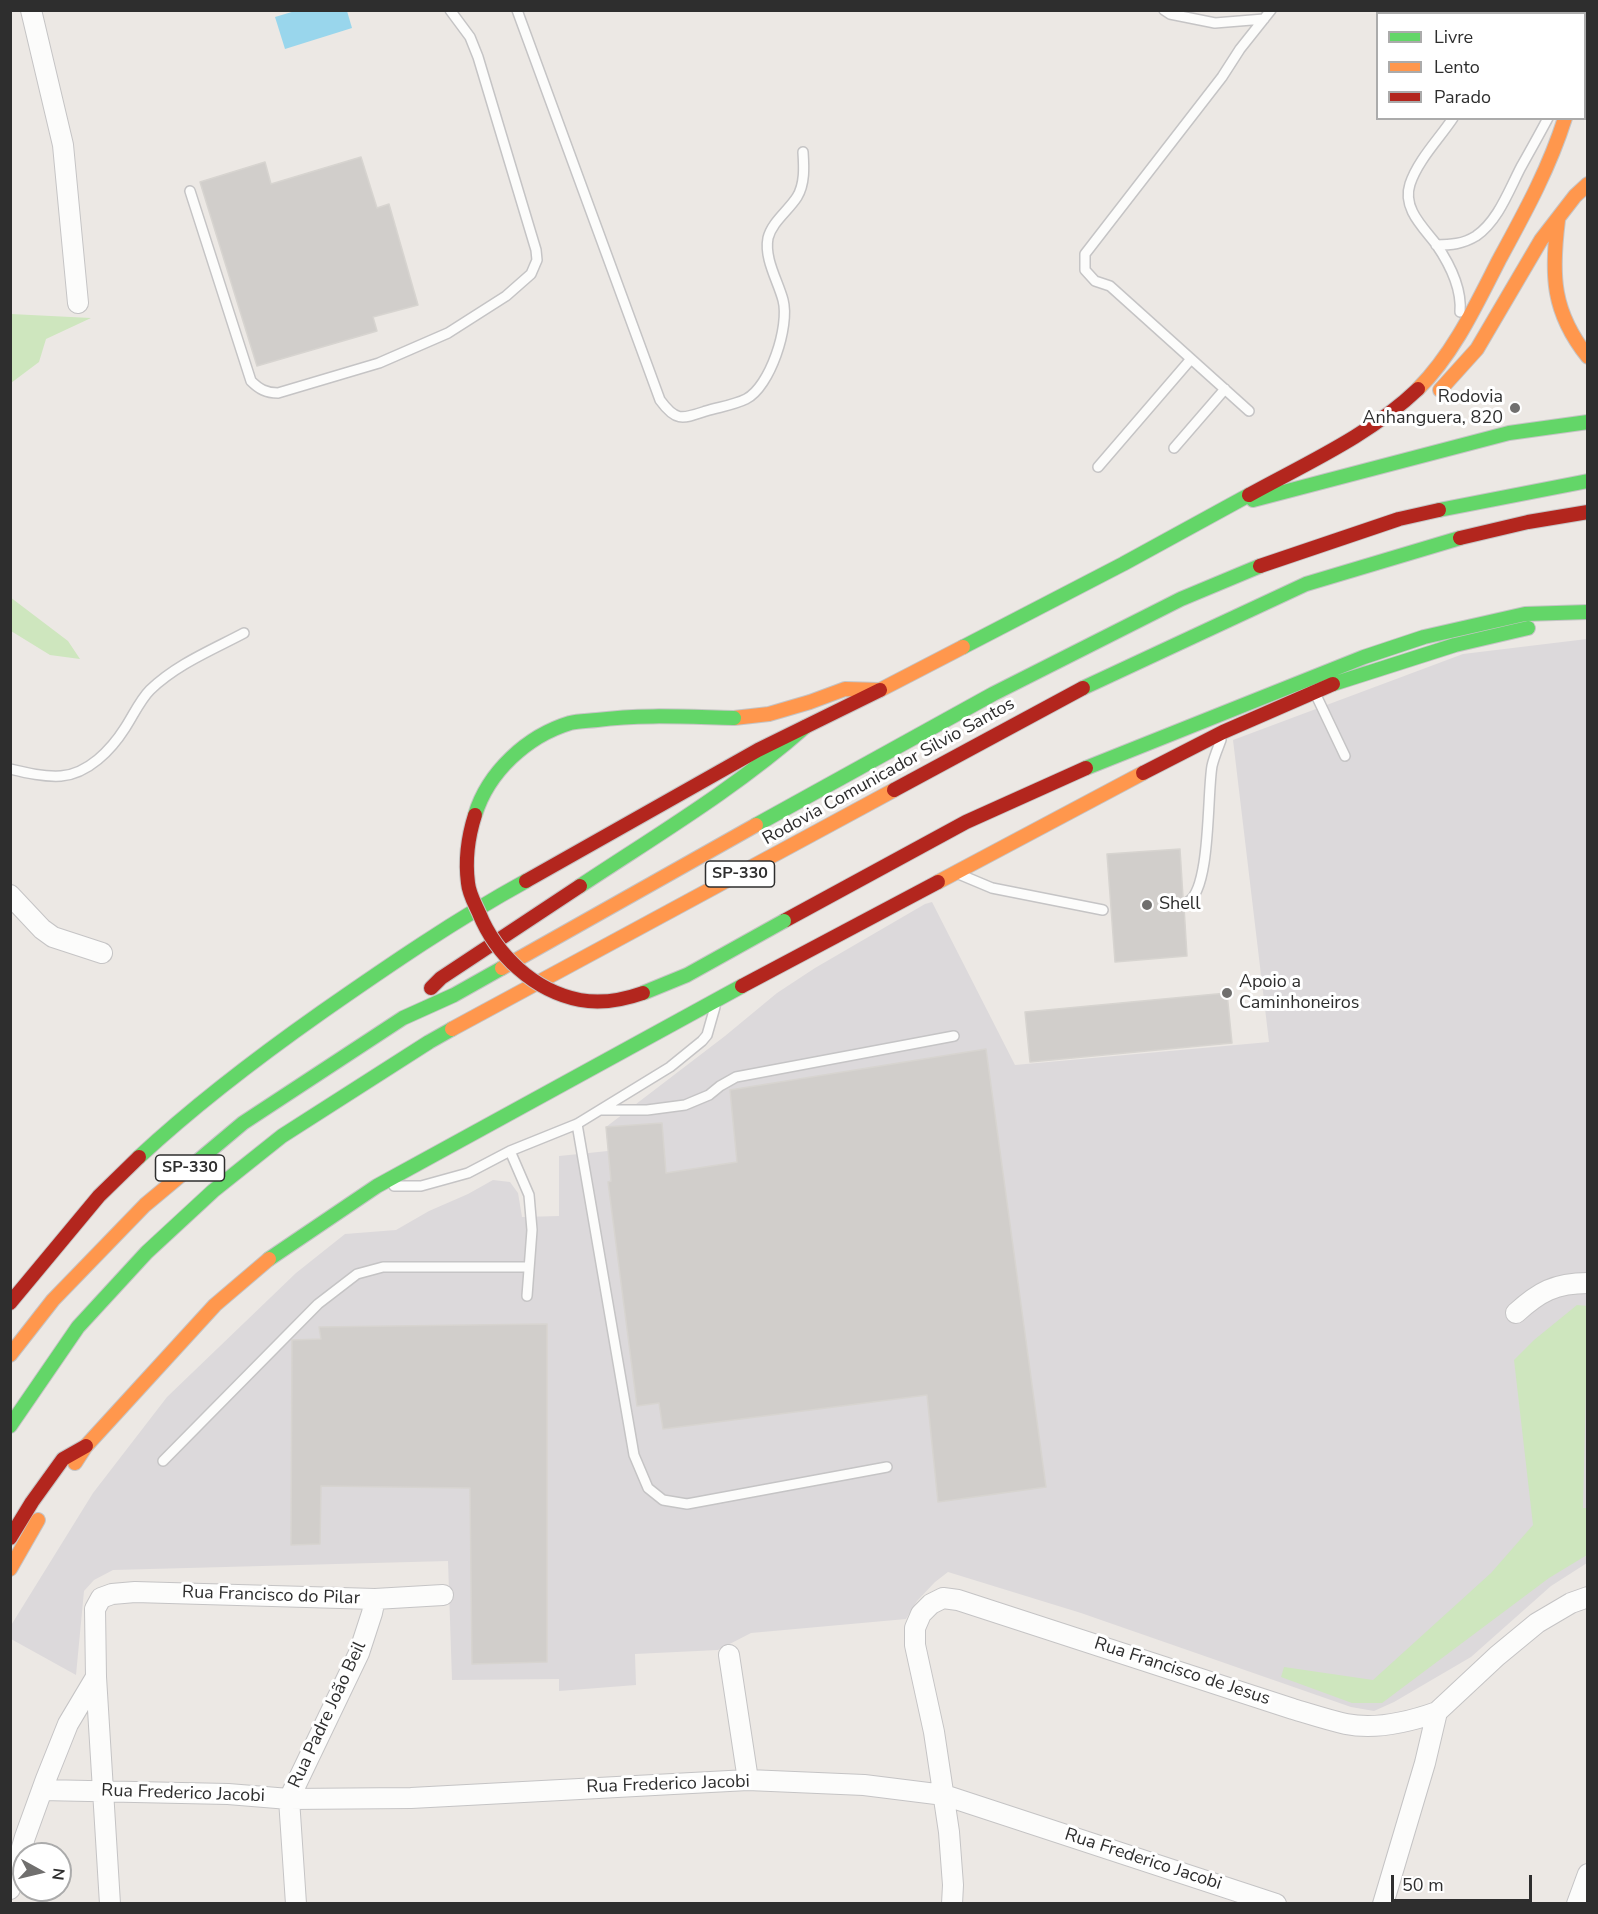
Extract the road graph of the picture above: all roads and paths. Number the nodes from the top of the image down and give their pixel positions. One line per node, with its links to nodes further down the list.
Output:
1 (32, 10): 15 (street)
2 (450, 10): 12 (lane)
3 (517, 10): 10 (lane)
4 (1164, 10): 6 (lane)
5 (1271, 10): 6 (lane)
6 (1264, 19): 18 (lane)
7 (1452, 120): 14 (lane)
8 (1547, 120): 14 (lane)
9 (1564, 120): 16 (main road)
10 (803, 152)
11 (1587, 184): 13 (main road)
12 (190, 191)
13 (1559, 218): 17 (main road); 20 (main road)
14 (1436, 245): 16 (lane)
15 (78, 303)
16 (1457, 339): 26 (main road)
17 (1587, 357)
18 (1191, 358): 19 (lane); 25 (lane)
19 (1225, 389): 21 (lane); 24 (lane)
20 (1433, 398)
21 (1249, 411)
22 (1587, 422): 28 (main road)
23 (1387, 431): 26 (main road)
24 (1174, 448)
25 (1098, 467)
26 (1294, 469): 28 (main road)
27 (1587, 481): 44 (main road, Rodovia Comunicador Silvio Santos / SP-330)
28 (1229, 506): 32 (main road)
29 (1587, 512): 56 (main road, Rodovia Comunicador Silvio Santos / SP-330)
30 (1587, 613): 32 (main road, bridge); 33 (main road)
31 (244, 633): 37 (lane)
32 (880, 690): 34 (main road)
33 (1314, 692): 35 (main road); 36 (lane)
34 (805, 727): 44 (main road); 53 (main road)
35 (1223, 732): 38 (main road); 40 (lane)
36 (1345, 756)
37 (10, 769)
38 (956, 873): 41 (lane); 43 (main road)
39 (10, 895): 42 (street)
40 (1188, 902)
41 (1103, 910)
42 (102, 954)
43 (717, 1000): 46 (lane); 49 (main road)
44 (402, 1018): 55 (main road, Rodovia Comunicador Silvio Santos / SP-330)
45 (954, 1036): 46 (lane)
46 (602, 1110): 47 (lane)
47 (577, 1124): 48 (lane); 59 (lane)
48 (510, 1152): 49 (lane); 50 (lane)
49 (377, 1186): 57 (main road)
50 (529, 1267): 52 (lane); 58 (lane)
51 (1587, 1283): 54 (street)
52 (527, 1296)
53 (10, 1303)
54 (1516, 1313)
55 (10, 1355)
56 (10, 1426)
57 (86, 1446): 60 (main road); 62 (main road)
58 (163, 1461)
59 (887, 1467)
60 (60, 1486)
61 (47, 1506): 63 (main road)
62 (10, 1538)
63 (10, 1569)
64 (443, 1594): 66 (street, Rua Francisco do Pilar)
65 (1587, 1597): 69 (street)
66 (375, 1599): 68 (street, Rua Francisco do Pilar); 74 (street, Rua Padre João Beil)
67 (729, 1655): 70 (street)
68 (96, 1677): 71 (street); 72 (street)
69 (1437, 1712): 73 (street, Rua Francisco de Jesus); 81 (street)
70 (748, 1780): 73 (street, Rua Frederico Jacobi); 74 (street, Rua Frederico Jacobi)
71 (42, 1790): 72 (street, Rua Frederico Jacobi); 76 (street)
72 (104, 1792): 74 (street, Rua Frederico Jacobi); 77 (street)
73 (944, 1796): 79 (street); 80 (street, Rua Frederico Jacobi)
74 (289, 1799): 78 (street, Rua Padre João Beil)
75 (1587, 1874): 82 (street)
76 (10, 1889)
77 (110, 1904)
78 (296, 1904)
79 (952, 1904)
80 (1276, 1904)
81 (1383, 1904)
82 (1577, 1904)

